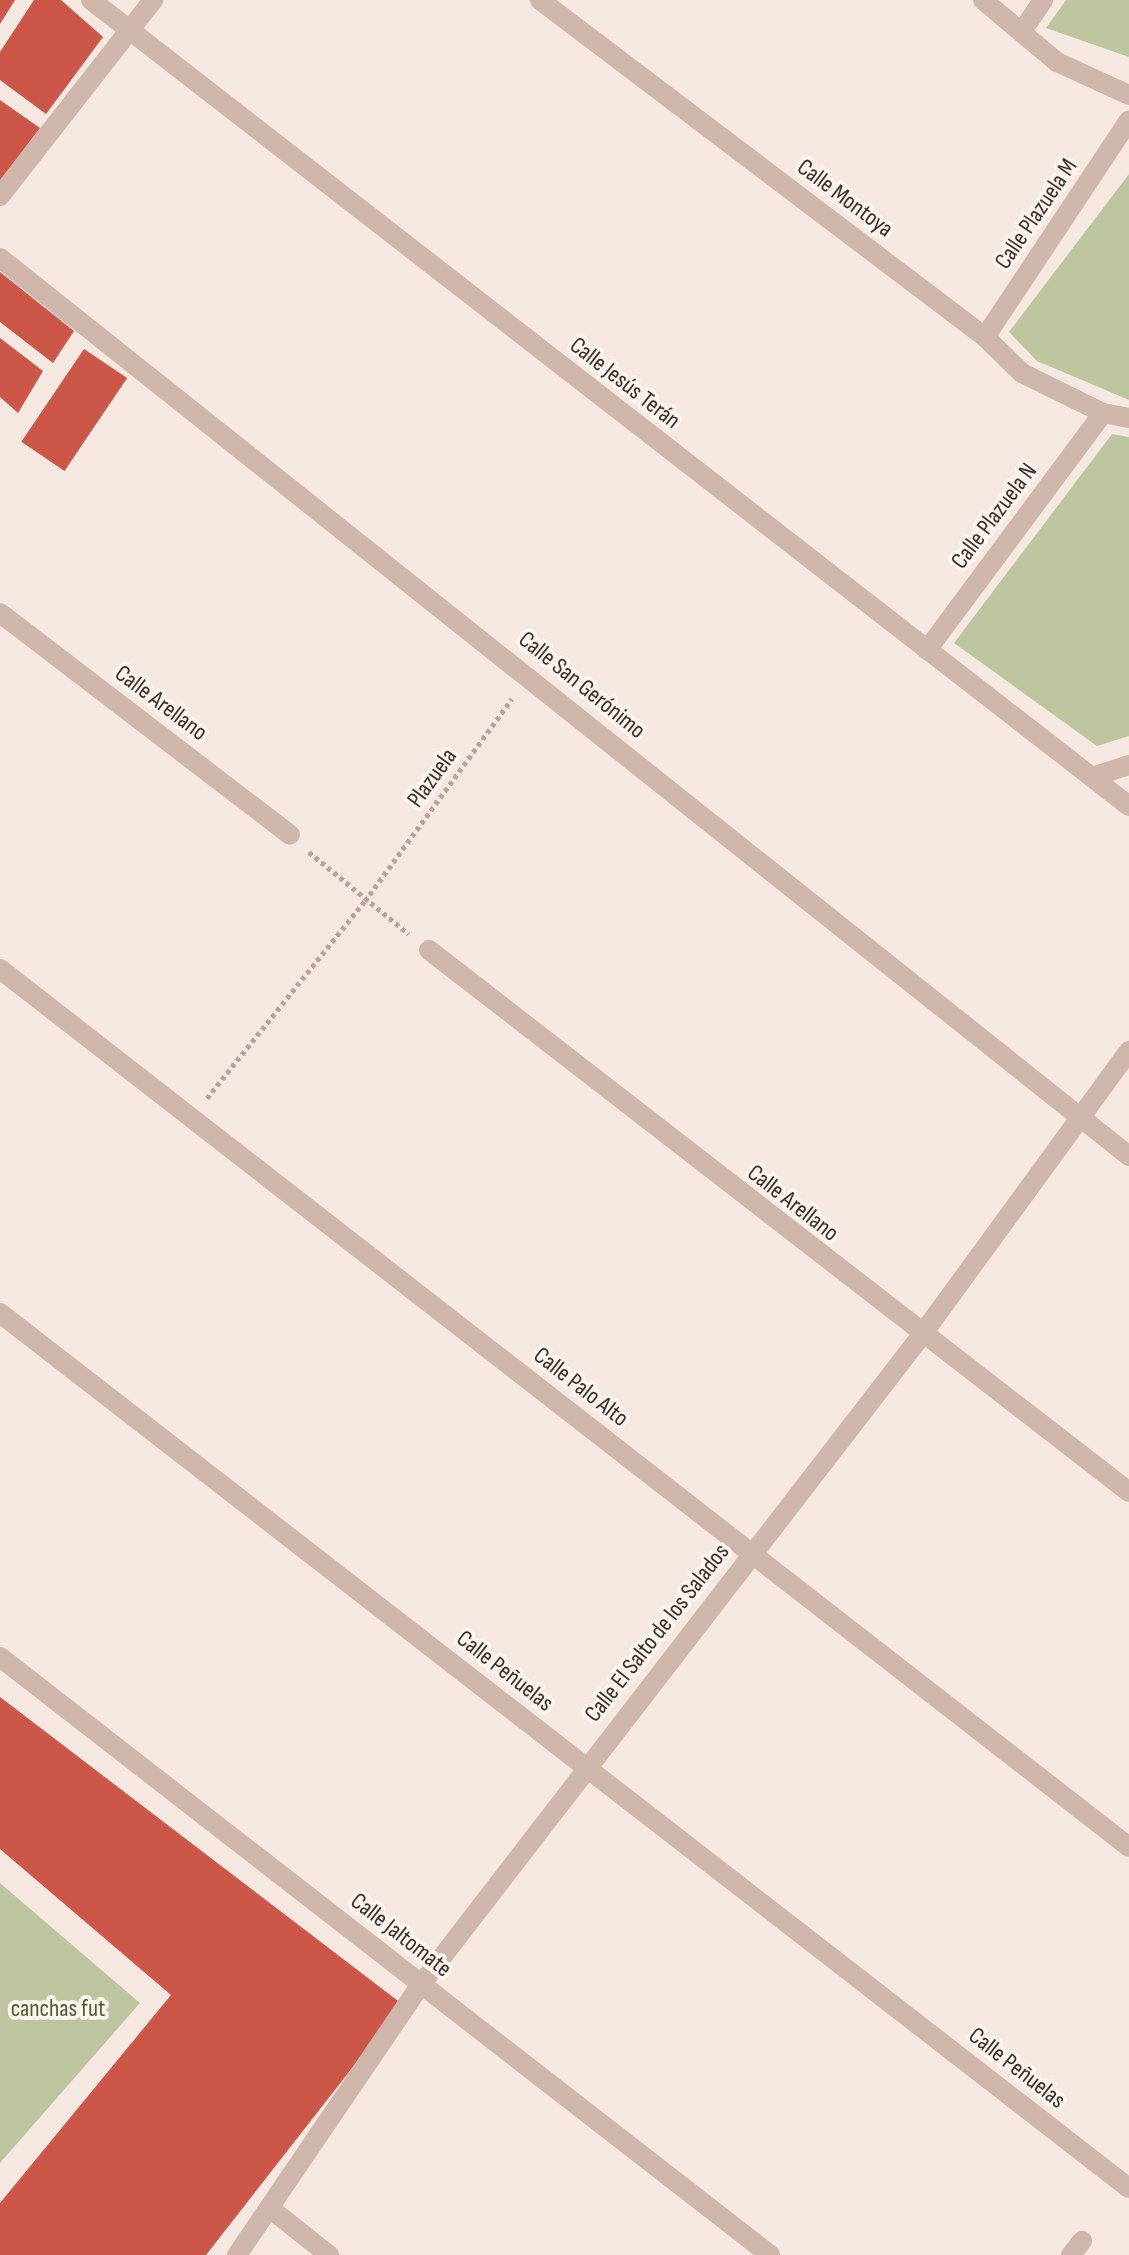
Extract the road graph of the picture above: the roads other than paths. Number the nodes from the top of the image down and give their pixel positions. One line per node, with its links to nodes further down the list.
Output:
1 (91, 0): 7 (street, Calle Jesús Terán)
2 (153, 0): 7 (street)
3 (540, 0): 12 (street, Calle Montoya)
4 (983, 0): 6 (street)
5 (1043, 0): 6 (street)
6 (1023, 30): 8 (street)
7 (130, 31): 10 (street); 16 (street, Calle Jesús Terán)
8 (1129, 95)
9 (1129, 120): 12 (street, Calle Plazuela M)
10 (0, 196)
11 (0, 258): 24 (street, Calle San Gerónimo)
12 (985, 337): 13 (street, Calle Montoya)
13 (1103, 413): 14 (street, Calle Montoya); 16 (street, Calle Plazuela N)
14 (1129, 418)
15 (0, 613): 20 (street, Calle Arellano)
16 (927, 650): 18 (street, Calle Jesús Terán)
17 (1129, 765): 18 (street)
18 (1092, 777): 19 (street, Calle Jesús Terán)
19 (1129, 806)
20 (290, 835)
21 (429, 950): 27 (street, Calle Arellano)
22 (0, 969): 29 (street, Calle Palo Alto)
23 (1129, 1051): 24 (street, Calle El Salto de los Salados)
24 (1079, 1118): 25 (street, Calle San Gerónimo); 27 (street, Calle El Salto de los Salados)
25 (1129, 1156)
26 (0, 1313): 31 (street, Calle Peñuelas)
27 (921, 1336): 28 (street, Calle Arellano); 29 (street, Calle El Salto de los Salados)
28 (1129, 1492)
29 (753, 1553): 31 (street, Calle El Salto de los Salados); 32 (street, Calle Palo Alto)
30 (0, 1657): 33 (street, Calle Jaltomate)
31 (586, 1767): 33 (street, Calle El Salto de los Salados); 34 (street, Calle Peñuelas)
32 (1129, 1847)
33 (422, 1983): 35 (street, Calle El Salto de los Salados); 38 (street, Calle Jaltomate)
34 (1129, 2188)
35 (272, 2210): 36 (street, Calle El Salto de los Salados); 37 (street)
36 (237, 2255)
37 (329, 2255)
38 (770, 2255)

